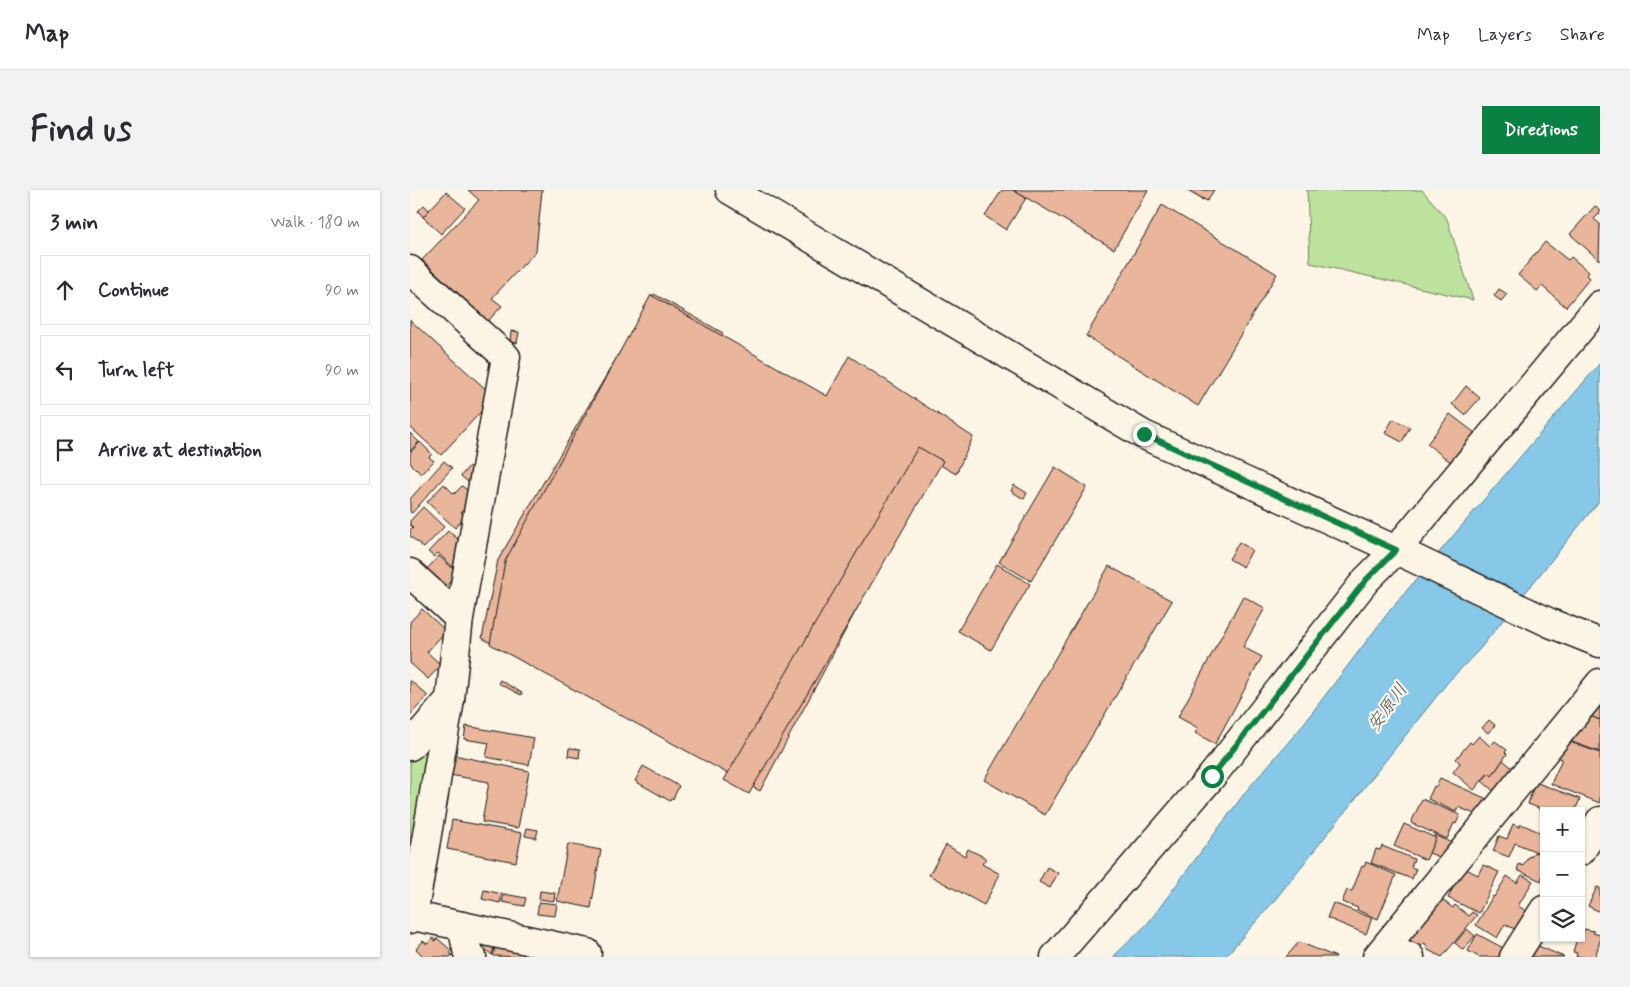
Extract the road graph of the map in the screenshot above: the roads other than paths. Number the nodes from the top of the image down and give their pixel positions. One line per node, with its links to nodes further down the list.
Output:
1 (730, 190): 4 (street)
2 (410, 270): 6 (street)
3 (1600, 305): 4 (street)
4 (1404, 553): 7 (street); 19 (street)
5 (410, 573): 6 (street)
6 (459, 618): 9 (street)
7 (1600, 643)
8 (1600, 683): 16 (street)
9 (450, 699): 10 (street); 14 (street)
10 (410, 746)
11 (1600, 821): 12 (street)
12 (1585, 845)
13 (1540, 916): 20 (street)
14 (412, 917): 15 (street)
15 (462, 926): 17 (street); 18 (street)
16 (1391, 954)
17 (472, 957)
18 (586, 957)
19 (1055, 957)
20 (1514, 957)

